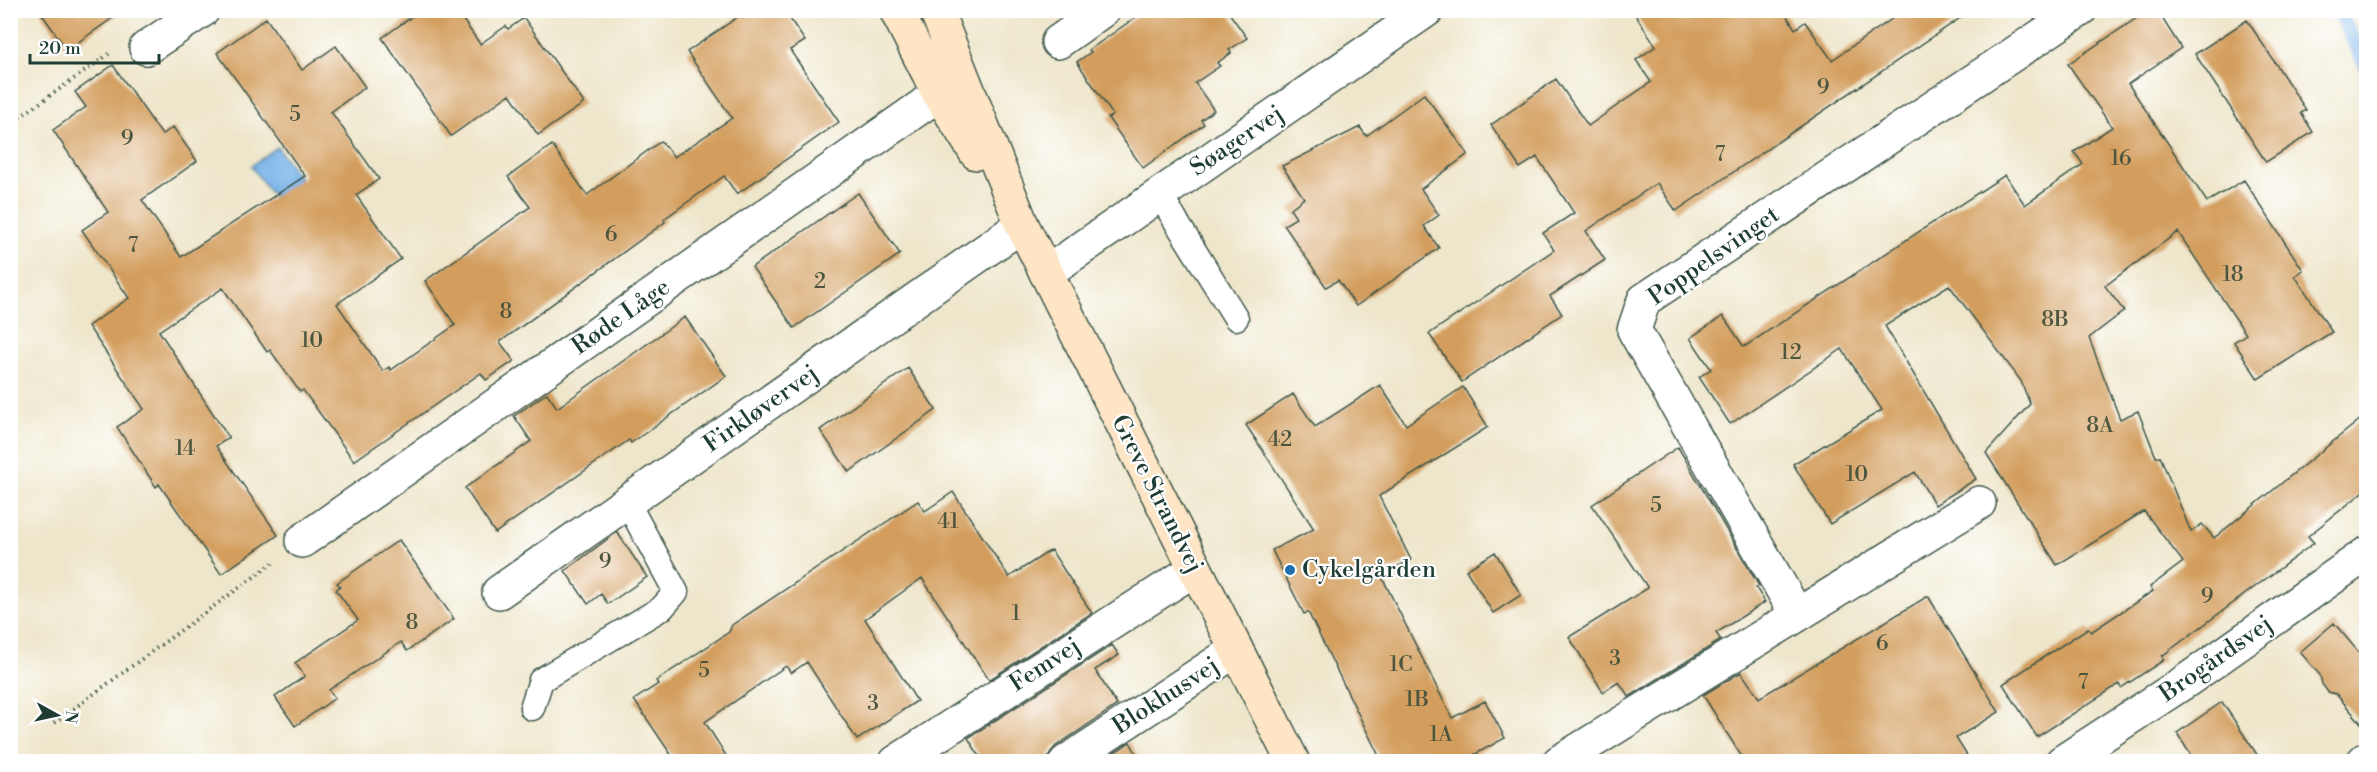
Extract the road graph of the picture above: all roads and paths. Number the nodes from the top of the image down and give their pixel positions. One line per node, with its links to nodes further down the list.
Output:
1 (203, 10): 8 (street)
2 (896, 10): 9 (main road, Greve Strandvej)
3 (936, 10): 12 (main road, Greve Strandvej)
4 (1103, 10): 7 (street)
5 (1427, 10): 11 (street, Søagervej)
6 (2080, 10): 21 (street, Poppelsvinget)
7 (1058, 42)
8 (146, 48): 10 (path)
9 (939, 94): 12 (main road, Greve Strandvej); 17 (street, Røde Låge)
10 (10, 124)
11 (1159, 194): 13 (street, Søagervej); 14 (lane)
12 (1022, 225): 13 (main road, Greve Strandvej); 15 (street, Firkløvervej)
13 (1046, 273): 19 (main road, Greve Strandvej)
14 (1236, 318)
15 (627, 502): 20 (street, Firkløvervej); 23 (lane)
16 (1979, 503): 21 (street)
17 (302, 541): 24 (path)
18 (2367, 554): 29 (street, Brogårdsvej)
19 (1195, 569): 22 (main road, Greve Strandvej); 25 (street, Femvej)
20 (499, 592)
21 (1797, 615): 28 (street)
22 (1236, 650): 26 (street, Blokhusvej); 27 (main road, Greve Strandvej)
23 (532, 708)
24 (54, 723)
25 (896, 762)
26 (1066, 762)
27 (1293, 762)
28 (1559, 762)
29 (2062, 762)

